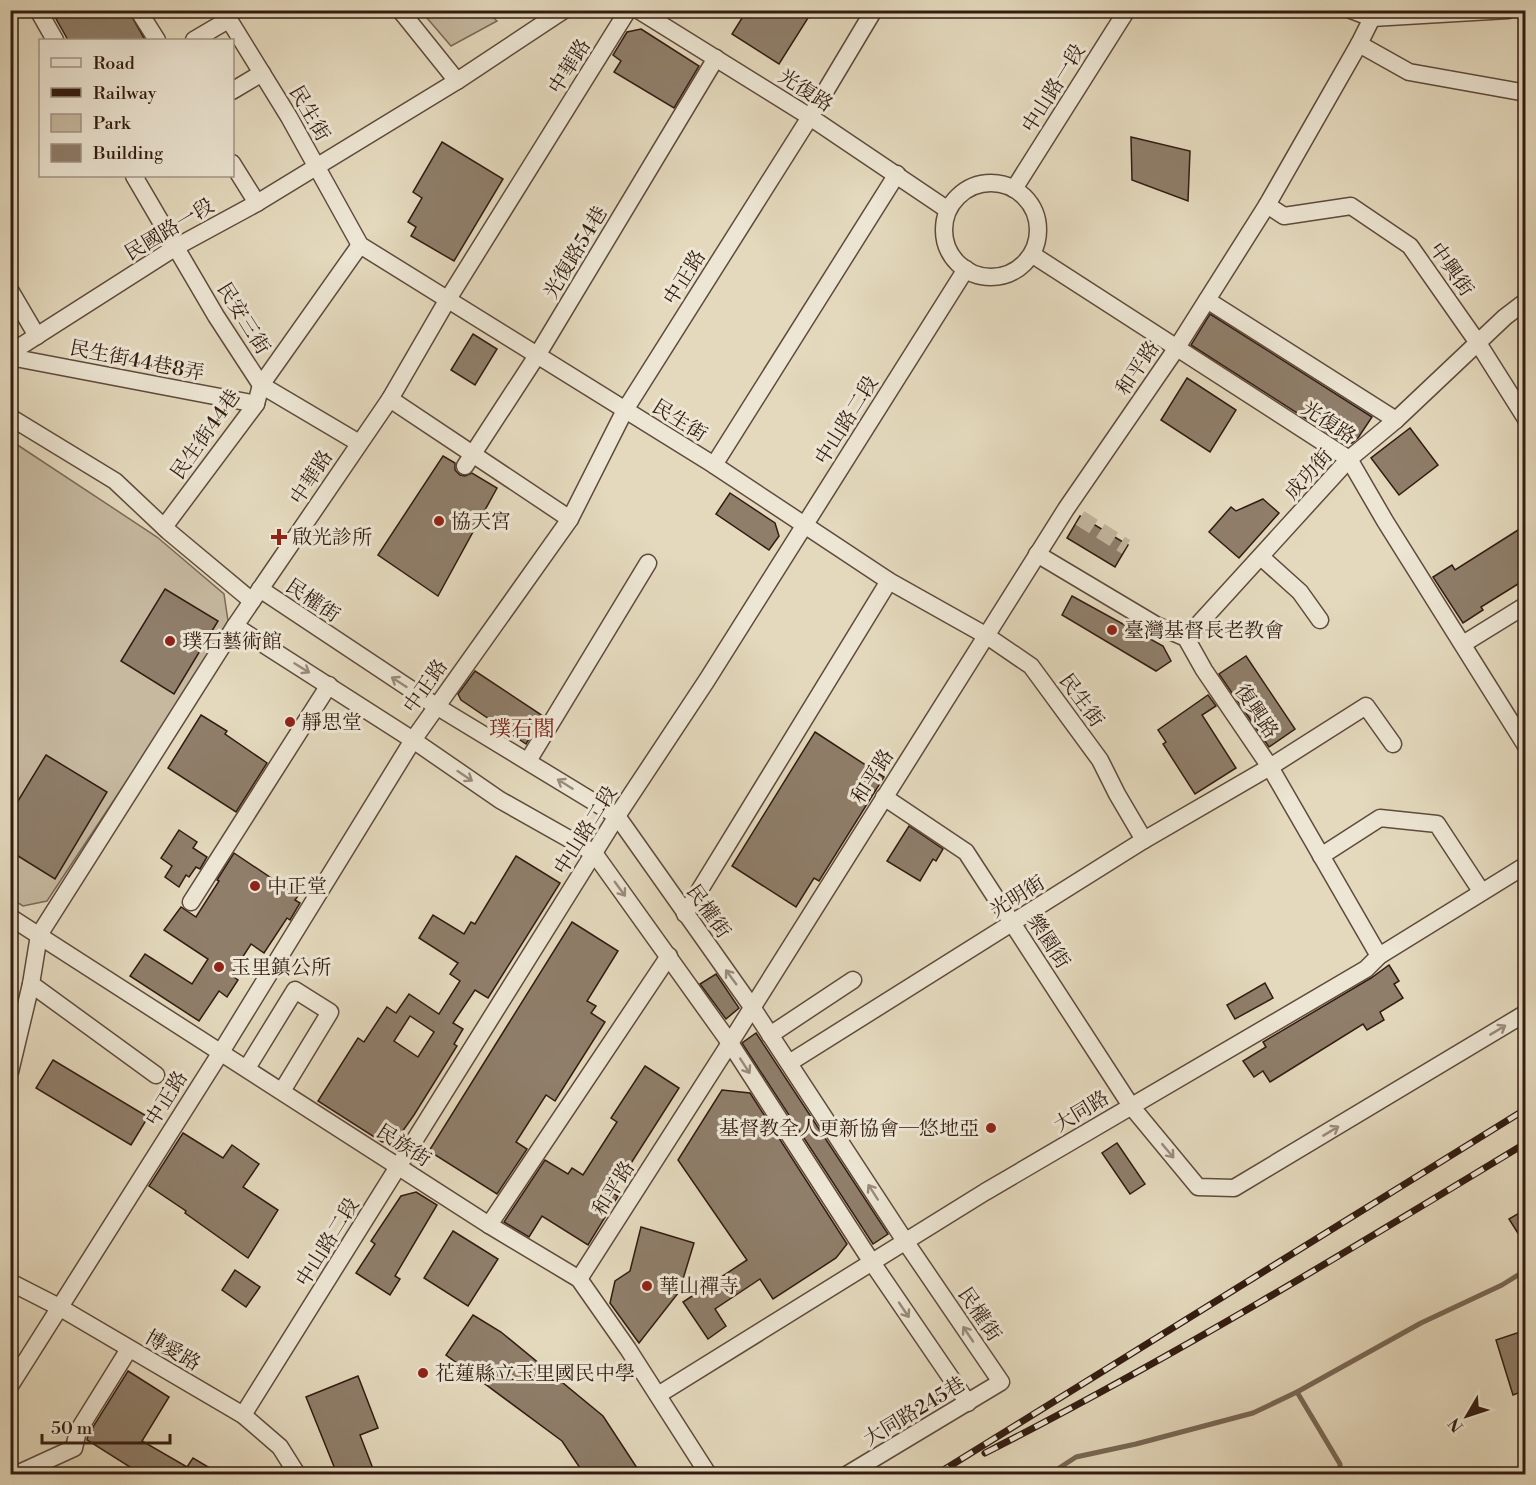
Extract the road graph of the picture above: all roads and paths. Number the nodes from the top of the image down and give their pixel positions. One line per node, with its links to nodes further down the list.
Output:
1 (38, 10): 14 (street)
2 (138, 10): 15 (street)
3 (400, 10): 20 (street)
4 (564, 10): 20 (street, 民國路一段)
5 (628, 10): 37 (street, 中華路)
6 (638, 10): 18 (street, 光復路)
7 (874, 10): 23 (street, 中正路)
8 (1127, 10): 28 (street, 中山路一段)
9 (1351, 10): 13 (street)
10 (1508, 10): 11 (street)
11 (1445, 12): 13 (street)
12 (226, 15): 16 (street); 19 (street, 民生街)
13 (1372, 18): 17 (street, 和平路)
14 (55, 39)
15 (156, 39)
16 (195, 39)
17 (1359, 44): 22 (street); 30 (street, 和平路)
18 (716, 58): 23 (street, 光復路); 43 (street, 光復路54巷)
19 (262, 73): 21 (street); 25 (street, 民生街)
20 (457, 81): 25 (street, 民國路一段)
21 (234, 90)
22 (1526, 93)
23 (810, 117): 26 (street, 光復路); 48 (street, 中正路)
24 (234, 166): 29 (street)
25 (317, 167): 29 (street, 民國路一段); 32 (street, 民生街)
26 (897, 174): 31 (street, 光復路); 55 (street)
27 (135, 177): 33 (street, 民安三街)
28 (1014, 189): 31 (street); 34 (street)
29 (257, 203): 33 (street, 民國路一段)
30 (1267, 205): 38 (street, 和平路); 41 (street, 中興街)
31 (948, 210): 35 (street)
32 (360, 245): 37 (street, 民生街); 45 (street, 民生街44巷)
33 (176, 247): 40 (street, 民國路一段); 45 (street, 民安三街)
34 (1033, 255): 35 (street); 42 (street, 光復路)
35 (966, 269): 57 (street, 中山路二段)
36 (10, 290): 40 (street)
37 (448, 299): 43 (street, 民生街); 46 (street, 中華路)
38 (1207, 300): 42 (street, 和平路); 50 (street)
39 (1526, 301): 41 (street, 成功街)
40 (38, 336): 44 (street, 民國路一段)
41 (1478, 343): 50 (street, 成功街); 51 (street, 中興街)
42 (1176, 349): 53 (street, 光復路); 59 (street, 和平路)
43 (538, 354): 48 (street, 民生街); 54 (street, 光復路54巷)
44 (10, 355): 47 (street, 民生街44巷8弄)
45 (261, 385): 47 (street, 民生街44巷); 52 (street, 民安三街)
46 (390, 399): 52 (street, 中華路); 54 (street)
47 (256, 404): 58 (street, 民生街44巷)
48 (625, 410): 55 (street, 民生街); 56 (street, 中正路)
49 (10, 417): 58 (street, 民權街)
50 (1396, 420): 53 (street, 成功街)
51 (1526, 420)
52 (358, 443): 63 (street, 中華路)
53 (1349, 459): 60 (street, 成功街); 69 (street, 光復路)
54 (469, 460): 56 (street)
55 (714, 465): 57 (street, 民生街)
56 (570, 519): 71 (street, 中正路)
57 (804, 525): 62 (street, 民生街); 78 (street, 中山路二段)
58 (164, 527): 63 (street, 民權街)
59 (1037, 554): 67 (street, 和平路); 68 (street)
60 (1261, 557): 65 (street); 68 (street, 成功街)
61 (648, 563): 75 (street)
62 (889, 581): 67 (street, 民生街); 85 (street)
63 (256, 595): 66 (street, 中華路); 71 (street, 民權街, one-way to 63)
64 (1526, 605): 69 (street)
65 (1320, 620)
66 (235, 626): 70 (street, one-way to 70); 88 (street, 中華路)
67 (987, 636): 77 (street, 和平路); 79 (street, 民生街)
68 (1186, 638): 76 (street, 復興路)
69 (1463, 644): 74 (street, 光復路)
70 (329, 685): 72 (street); 84 (street)
71 (436, 706): 72 (street, 中正路); 75 (street, 民權街)
72 (413, 740): 80 (street, one-way to 80); 97 (street, 中正路)
73 (1393, 744): 76 (street, 光明街)
74 (1526, 746)
75 (528, 761): 78 (street, 民權街, one-way to 75)
76 (1270, 767): 79 (street, 光明街); 81 (street, 復興路)
77 (884, 797): 87 (street, 樂園街); 93 (street, 和平路)
78 (617, 816): 80 (street, 中山路二段); 85 (street, 民權街)
79 (1144, 840): 87 (street, 光明街)
80 (594, 853): 89 (street, one-way to 89); 104 (street, 中山路二段)
81 (1321, 855): 83 (street); 90 (street, 復興路)
82 (1526, 865): 83 (street, 大同路)
83 (1481, 891): 90 (street, 大同路)
84 (191, 902)
85 (685, 914): 93 (street, 民權街, one-way to 85)
86 (10, 917): 88 (street, 民族街)
87 (1013, 924): 98 (street, 光明街); 103 (street, 樂園街)
88 (39, 935): 92 (street, 中華路); 97 (street, 民族街)
89 (669, 956): 96 (street); 105 (street)
90 (1379, 956): 103 (street, 大同路)
91 (853, 980): 95 (street)
92 (31, 984): 100 (street, 中華路); 101 (street)
93 (752, 1007): 95 (street, 民權街); 96 (street, 和平路)
94 (1526, 1013): 103 (street, 樂園街, one-way to 94)
95 (771, 1035): 98 (street, 民權街)
96 (730, 1043): 107 (street, one-way to 107); 108 (street, 和平路)
97 (221, 1052): 99 (street, 民族街); 110 (street, 中正路)
98 (789, 1064): 106 (street, 民權街, one-way to 98)
99 (247, 1068): 102 (street, 民族街); 102 (street)
100 (10, 1072)
101 (156, 1076)
102 (282, 1090): 104 (street, 民族街)
103 (1131, 1106): 106 (street, 大同路)
104 (399, 1167): 105 (street, 民族街); 116 (street, 中山路二段)
105 (489, 1225): 108 (street, 民族街)
106 (905, 1241): 107 (street, 大同路); 112 (street, 民權街, one-way to 106)
107 (871, 1262): 114 (street, 大同路); 115 (street, one-way to 115)
108 (579, 1279): 114 (street, 民族街)
109 (10, 1282): 110 (street, 博愛路)
110 (59, 1307): 111 (street, 博愛路); 113 (street, 中正路)
111 (129, 1349): 116 (street, 博愛路); 117 (street)
112 (1000, 1382): 115 (street, 大同路245巷)
113 (10, 1386)
114 (658, 1395): 119 (street, 民族街)
115 (968, 1404): 120 (street, 大同路245巷)
116 (243, 1415): 118 (street, 博愛路)
117 (17, 1474)
118 (297, 1474)
119 (708, 1474)
120 (848, 1474)

